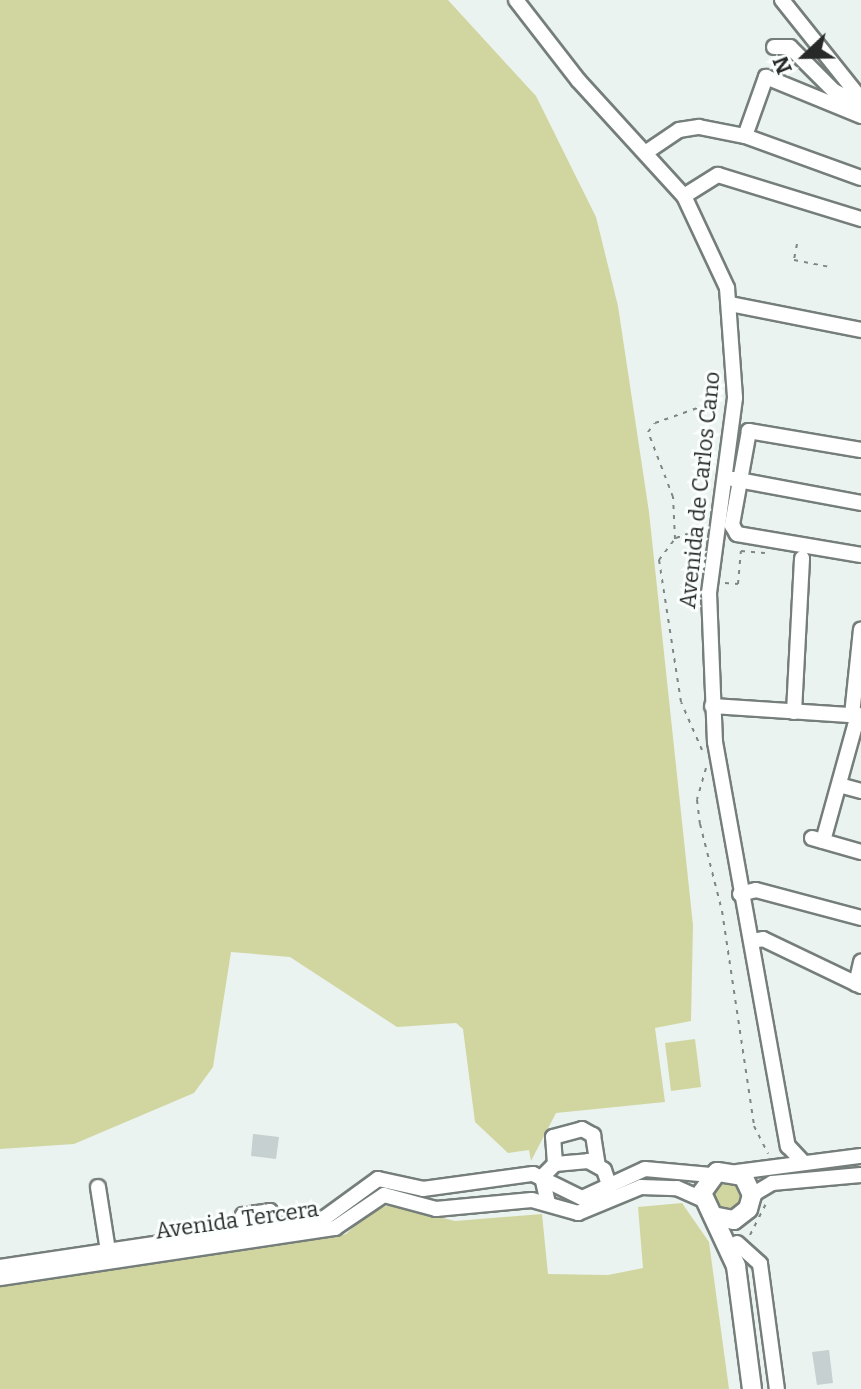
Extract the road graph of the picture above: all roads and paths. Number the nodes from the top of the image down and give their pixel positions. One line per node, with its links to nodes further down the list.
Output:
1 (516, 0): 8 (street, Avenida de Carlos Cano)
2 (782, 0): 4 (street)
3 (774, 47): 5 (street)
4 (861, 99)
5 (861, 105)
6 (861, 116): 7 (street)
7 (745, 136): 8 (street); 9 (street)
8 (648, 151): 10 (street, Avenida de Carlos Cano)
9 (861, 178)
10 (684, 196): 11 (street); 14 (street, Avenida de Carlos Cano)
11 (861, 219)
12 (797, 244): 13 (path)
13 (829, 267)
14 (730, 304): 15 (street); 18 (street, Avenida de Carlos Cano)
15 (861, 330)
16 (727, 400): 21 (path)
17 (861, 450): 18 (street, Avenida de Carlos Cano)
18 (732, 479): 19 (street); 23 (street, Avenida de Carlos Cano); 27 (street, Avenida de Carlos Cano)
19 (861, 503)
20 (710, 526): 21 (path)
21 (675, 539): 30 (path)
22 (771, 553): 25 (path)
23 (861, 555)
24 (802, 558): 28 (street)
25 (725, 570)
26 (861, 629): 29 (street)
27 (712, 706): 28 (street); 35 (street, Avenida de Carlos Cano)
28 (794, 712): 29 (street)
29 (857, 715): 32 (street)
30 (703, 752)
31 (706, 767): 43 (path)
32 (839, 785): 33 (street); 34 (street)
33 (861, 791)
34 (861, 852)
35 (740, 894): 36 (street); 37 (street, Avenida de Carlos Cano)
36 (861, 918)
37 (752, 941): 39 (street); 41 (street, Avenida de Carlos Cano)
38 (861, 962): 39 (street)
39 (859, 985): 40 (street)
40 (861, 1004)
41 (788, 1146): 43 (street); 44 (street)
42 (861, 1156): 44 (street)
43 (772, 1160): 44 (street); 47 (street)
44 (804, 1163)
45 (555, 1164): 46 (street); 46 (street); 50 (street)
46 (598, 1166): 51 (street)
47 (737, 1172): 48 (main road); 53 (main road)
48 (711, 1175): 51 (street); 55 (main road)
49 (861, 1175): 53 (street)
50 (542, 1177): 51 (street); 56 (street); 59 (street, Avenida Tercera)
51 (609, 1180): 54 (street)
52 (98, 1187): 62 (street)
53 (752, 1195): 58 (main road)
54 (609, 1199): 55 (street, Avenida Tercera); 56 (street, Avenida Tercera)
55 (702, 1199): 57 (main road)
56 (548, 1203): 59 (street, Avenida Tercera)
57 (713, 1216): 58 (main road); 63 (main road)
58 (740, 1217): 61 (main road)
59 (267, 1232): 60 (street, Avenida Tercera); 60 (street)
60 (243, 1236): 62 (street, Avenida Tercera); 65 (street, Avenida Tercera)
61 (737, 1243): 63 (main road); 67 (street)
62 (108, 1251): 64 (street, Avenida Tercera)
63 (736, 1266): 66 (main road)
64 (0, 1267)
65 (0, 1278)
66 (752, 1389)
67 (777, 1389)

